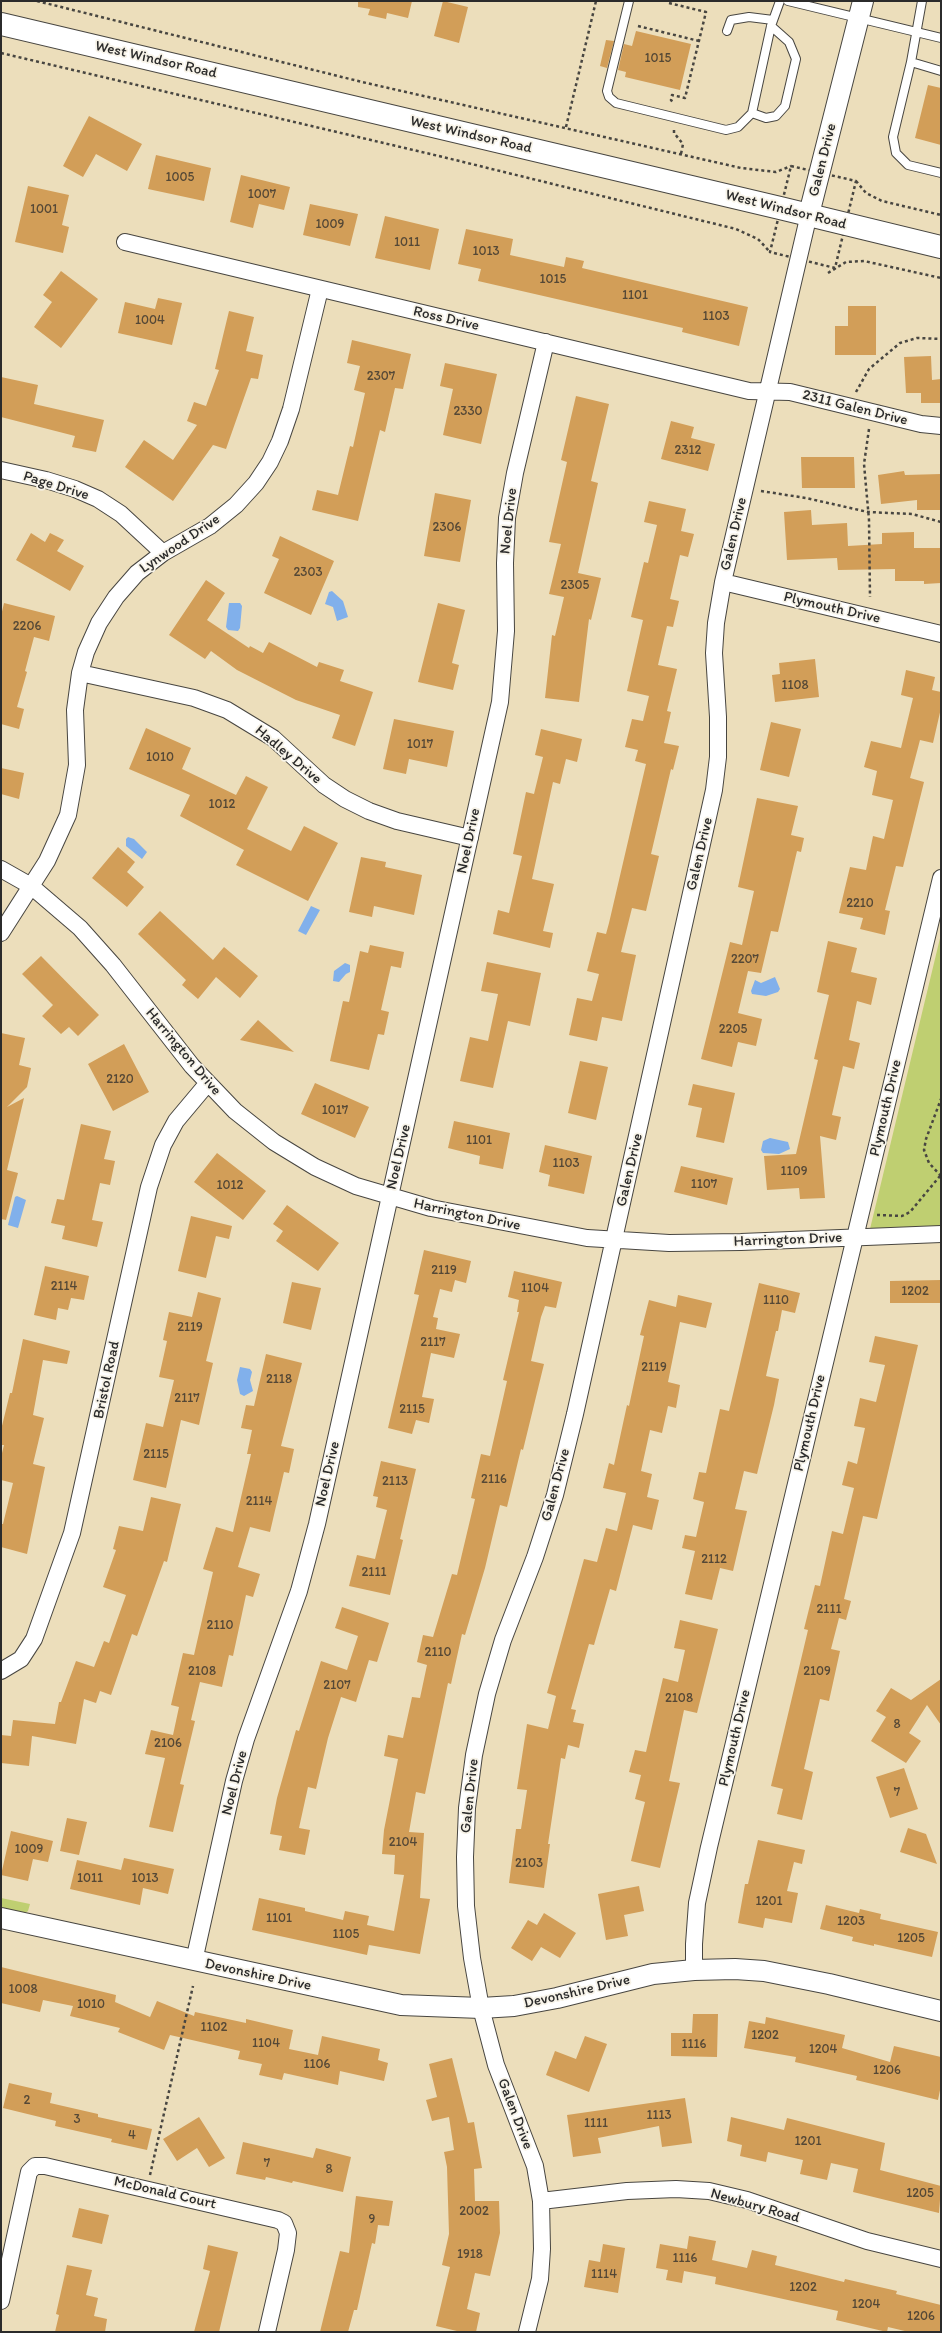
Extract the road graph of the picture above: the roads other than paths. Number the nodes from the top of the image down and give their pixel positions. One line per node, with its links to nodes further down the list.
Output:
1 (629, 1): 13 (lane)
2 (780, 1): 6 (lane)
3 (788, 1): 5 (lane)
4 (922, 1): 9 (lane)
5 (860, 9): 9 (lane); 15 (street, Galen Drive)
6 (772, 23): 8 (lane); 13 (lane); 13 (lane)
7 (1, 24): 15 (main road, West Windsor Road)
8 (727, 31)
9 (916, 32): 10 (lane); 11 (lane)
10 (941, 38)
11 (911, 62): 12 (lane); 14 (lane)
12 (941, 71)
13 (752, 112)
14 (941, 173)
15 (809, 214): 17 (main road, West Windsor Road); 20 (street, Galen Drive)
16 (125, 242): 18 (street, Ross Drive)
17 (941, 247)
18 (320, 289): 19 (street, Ross Drive); 23 (street, Lynwood Drive)
19 (546, 342): 20 (street, Ross Drive); 27 (street, Noel Drive)
20 (768, 391): 21 (street, 2311 Galen Drive); 24 (street, Galen Drive)
21 (941, 426)
22 (1, 470): 23 (street, Page Drive)
23 (163, 553): 26 (street, Lynwood Drive)
24 (723, 582): 25 (street, Plymouth Drive); 36 (street, Galen Drive)
25 (941, 634)
26 (80, 673): 27 (street, Hadley Drive); 30 (street, Lynwood Drive)
27 (470, 838): 33 (street, Noel Drive)
28 (1, 869): 30 (street, Harrington Drive)
29 (941, 878): 35 (street, Plymouth Drive)
30 (30, 886): 31 (street, Lynwood Drive); 32 (street, Harrington Drive)
31 (1, 933)
32 (208, 1084): 33 (street, Harrington Drive); 37 (street, Bristol Road)
33 (390, 1197): 36 (street, Harrington Drive); 39 (street, Noel Drive)
34 (941, 1234): 35 (street, Harrington Drive)
35 (855, 1238): 36 (street, Harrington Drive); 40 (street, Plymouth Drive)
36 (614, 1240): 41 (street, Galen Drive)
37 (1, 1671)
38 (1, 1918): 39 (street, Devonshire Drive)
39 (194, 1961): 41 (street, Devonshire Drive)
40 (694, 1970): 41 (street, Devonshire Drive); 42 (street, Devonshire Drive)
41 (481, 2008): 43 (street, Galen Drive)
42 (941, 2011)
43 (541, 2201): 44 (street, Newbury Road); 47 (street, Galen Drive)
44 (941, 2260)
45 (1, 2301): 46 (street, McDonald Court)
46 (267, 2332)
47 (527, 2332)

